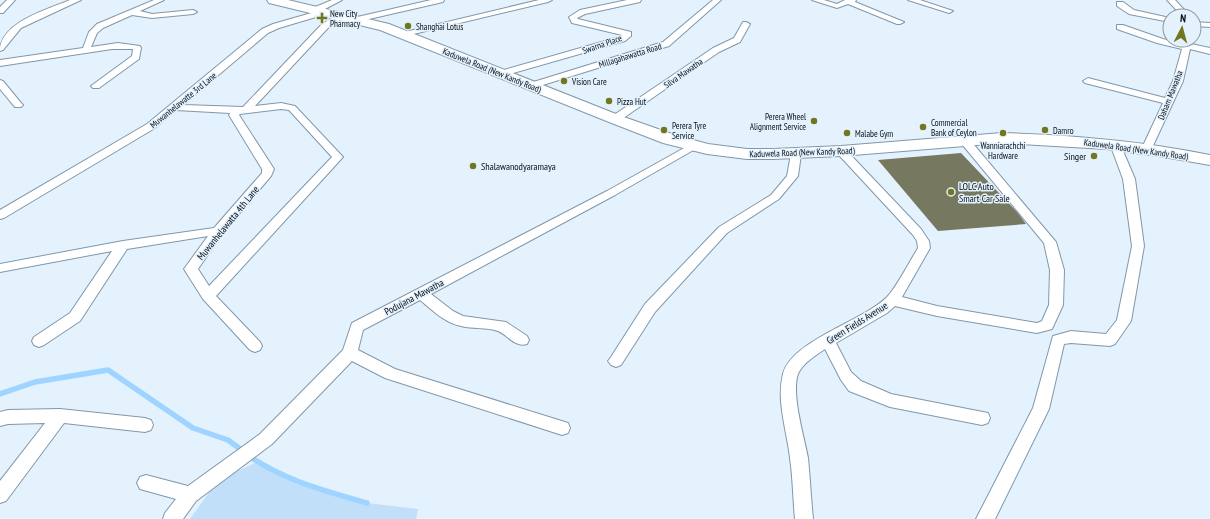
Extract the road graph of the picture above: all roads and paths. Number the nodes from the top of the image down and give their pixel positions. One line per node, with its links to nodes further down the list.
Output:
1 (11, 0): 16 (street)
2 (78, 0): 28 (street)
3 (160, 0): 19 (street)
4 (273, 0): 17 (main road, Kaduwela Road (New Kandy Road))
5 (338, 0): 17 (street, Muwanhelawatte 3rd Lane)
6 (440, 0): 21 (street)
7 (548, 0): 26 (street)
8 (637, 0): 36 (street, Swarna Place)
9 (717, 0): 40 (street, Millagahawatta Road)
10 (816, 0): 13 (street)
11 (912, 0): 18 (street)
12 (1171, 0): 15 (street)
13 (850, 1): 23 (street)
14 (1120, 4): 22 (street)
15 (1178, 8)
16 (0, 10)
17 (319, 11): 21 (main road, Kaduwela Road (New Kandy Road)); 43 (street, Muwanhelawatte 3rd Lane)
18 (949, 11)
19 (130, 12): 20 (street); 32 (street)
20 (194, 12)
21 (349, 18): 26 (main road, Kaduwela Road (New Kandy Road)); 44 (street)
22 (1162, 18)
23 (900, 22)
24 (746, 24): 45 (street, Silva Mawatha)
25 (1120, 27): 27 (street)
26 (405, 34): 36 (main road, Kaduwela Road (New Kandy Road))
27 (1162, 41)
28 (0, 48)
29 (1186, 48): 41 (street, Daham Mawatha)
30 (1188, 48): 34 (street)
31 (1191, 48): 33 (street)
32 (86, 50): 35 (street); 39 (street)
33 (1210, 52)
34 (1210, 59)
35 (0, 63)
36 (500, 74): 40 (main road, Kaduwela Road (New Kandy Road))
37 (1088, 81): 41 (street)
38 (0, 83): 42 (street)
39 (96, 86)
40 (530, 86): 45 (main road, Kaduwela Road (New Kandy Road))
41 (1168, 102): 49 (street, Daham Mawatha)
42 (18, 106)
43 (175, 107): 44 (street); 53 (street, Muwanhelawatte 3rd Lane)
44 (241, 110): 54 (street, Muwanhelawatta 4th Lane); 58 (street)
45 (615, 119): 48 (main road, Kaduwela Road (New Kandy Road))
46 (965, 141): 47 (main road, Kaduwela Road (New Kandy Road)); 50 (main road, Kaduwela Road (New Kandy Road)); 59 (street)
47 (1115, 144): 49 (main road, Kaduwela Road (New Kandy Road)); 76 (street)
48 (692, 146): 51 (main road, Kaduwela Road (New Kandy Road)); 57 (street, Podujana Mawatha)
49 (1147, 148): 52 (main road, Kaduwela Road (New Kandy Road))
50 (841, 152): 51 (main road, Kaduwela Road (New Kandy Road)); 59 (street, Green Fields Avenue)
51 (796, 154): 65 (street)
52 (1210, 160)
53 (0, 215)
54 (218, 231): 55 (street); 58 (street, Muwanhelawatta 4th Lane)
55 (123, 245): 56 (street); 61 (street)
56 (0, 268)
57 (420, 293): 60 (street); 64 (street, Podujana Mawatha)
58 (208, 296): 63 (street, Muwanhelawatta 4th Lane)
59 (893, 300): 62 (street, Green Fields Avenue)
60 (522, 340)
61 (39, 341)
62 (828, 341): 67 (street); 75 (street, Green Fields Avenue)
63 (256, 346)
64 (350, 353): 70 (street); 73 (street)
65 (616, 361)
66 (60, 416): 68 (street); 69 (street); 72 (street)
67 (982, 418)
68 (0, 420)
69 (145, 425)
70 (562, 428)
71 (146, 483): 73 (street)
72 (0, 495)
73 (190, 495): 74 (street)
74 (172, 519)
75 (804, 519)
76 (985, 519)

